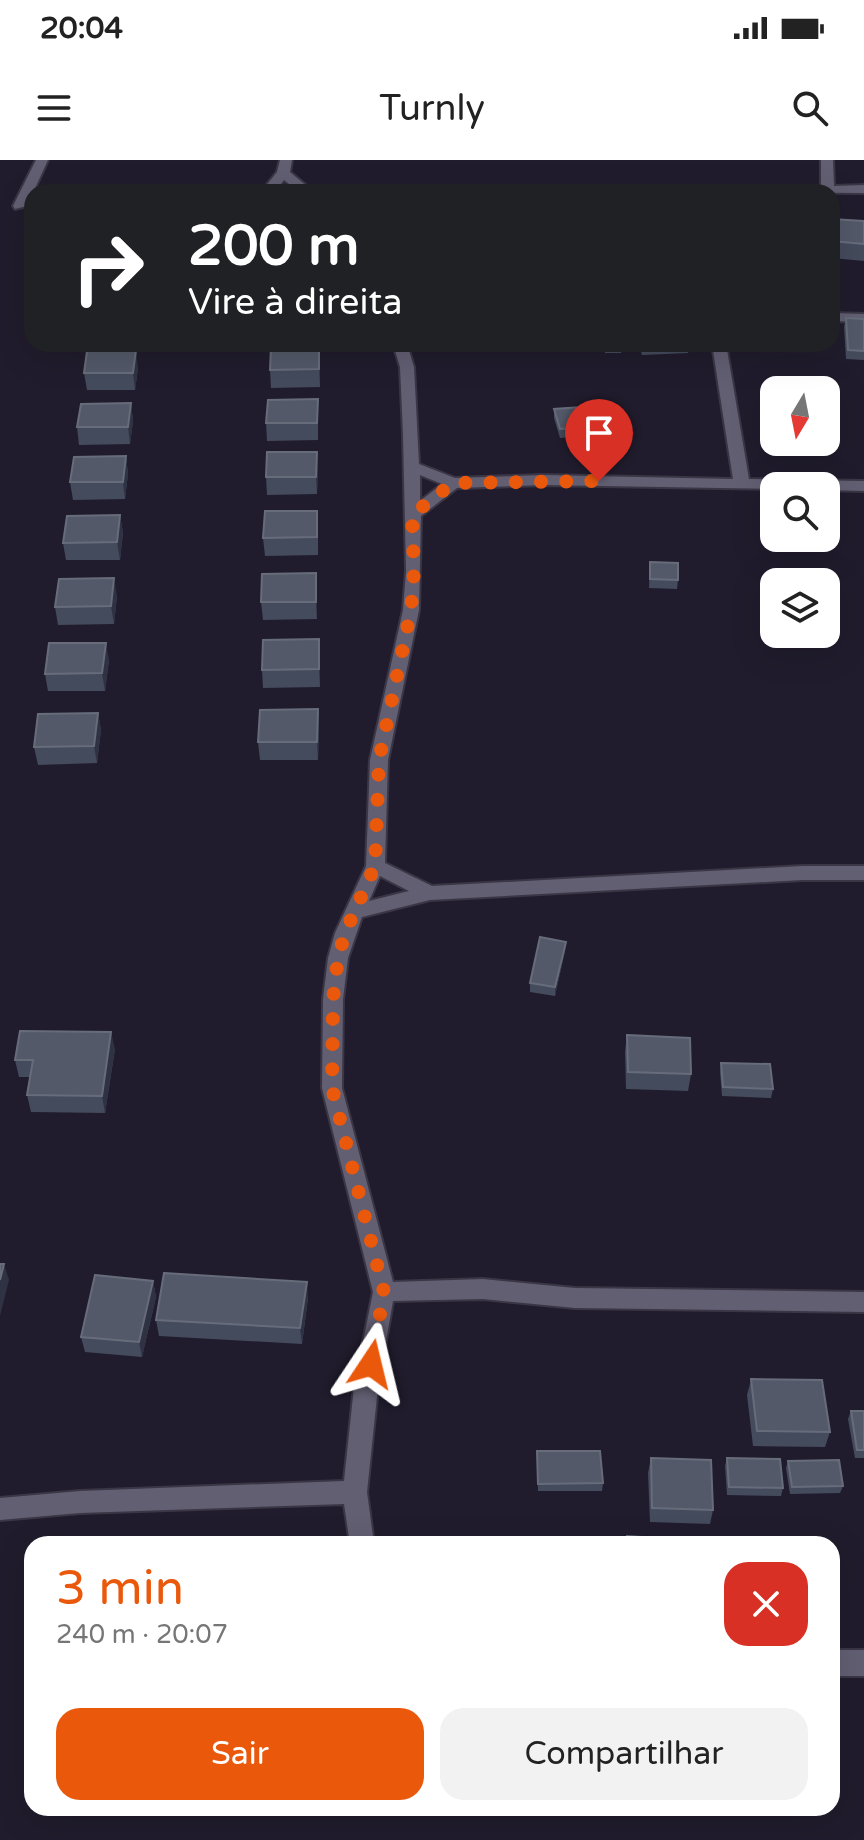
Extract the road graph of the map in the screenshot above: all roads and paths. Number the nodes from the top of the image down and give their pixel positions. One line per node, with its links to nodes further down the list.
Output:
1 (42, 160): 4 (street)
2 (827, 160): 7 (street)
3 (284, 166): 5 (street); 6 (street)
4 (34, 184)
5 (273, 184)
6 (300, 184)
7 (828, 184)
8 (864, 189): 9 (street)
9 (840, 190)
10 (0, 206): 11 (street)
11 (24, 206)
12 (840, 317): 13 (street)
13 (864, 318)
14 (402, 352): 16 (street)
15 (720, 352): 18 (street)
16 (411, 466): 17 (street); 20 (street)
17 (453, 483): 18 (street); 20 (street)
18 (742, 483): 19 (street)
19 (864, 486)
20 (412, 515): 21 (street)
21 (375, 866): 23 (street); 24 (street)
22 (864, 873): 23 (street)
23 (430, 893): 24 (street)
24 (353, 912): 25 (street)
25 (384, 1292): 26 (street); 27 (street)
26 (864, 1302)
27 (355, 1492): 28 (street); 29 (street)
28 (0, 1509)
29 (361, 1536)
30 (840, 1663): 31 (street)
31 (864, 1663)

